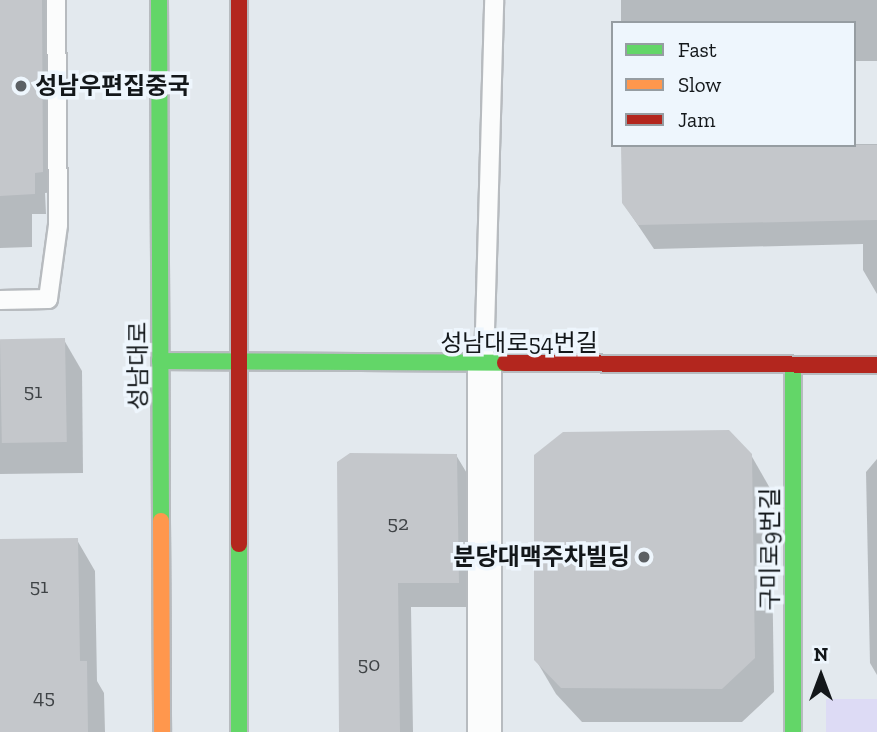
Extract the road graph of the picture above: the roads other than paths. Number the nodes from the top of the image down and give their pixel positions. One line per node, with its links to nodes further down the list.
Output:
1 (56, 0): 5 (lane)
2 (159, 0): 6 (main road, 성남대로)
3 (239, 0): 7 (main road)
4 (494, 0): 9 (lane)
5 (0, 300)
6 (160, 361): 7 (main road, 성남대로54번길); 11 (main road, 성남대로)
7 (239, 363): 9 (main road, 성남대로54번길); 12 (main road)
8 (877, 365): 10 (main road, 성남대로54번길)
9 (484, 366): 10 (main road, 성남대로54번길); 13 (street)
10 (793, 366): 14 (main road, 구미로9번길)
11 (162, 732)
12 (239, 732)
13 (484, 732)
14 (793, 732)

